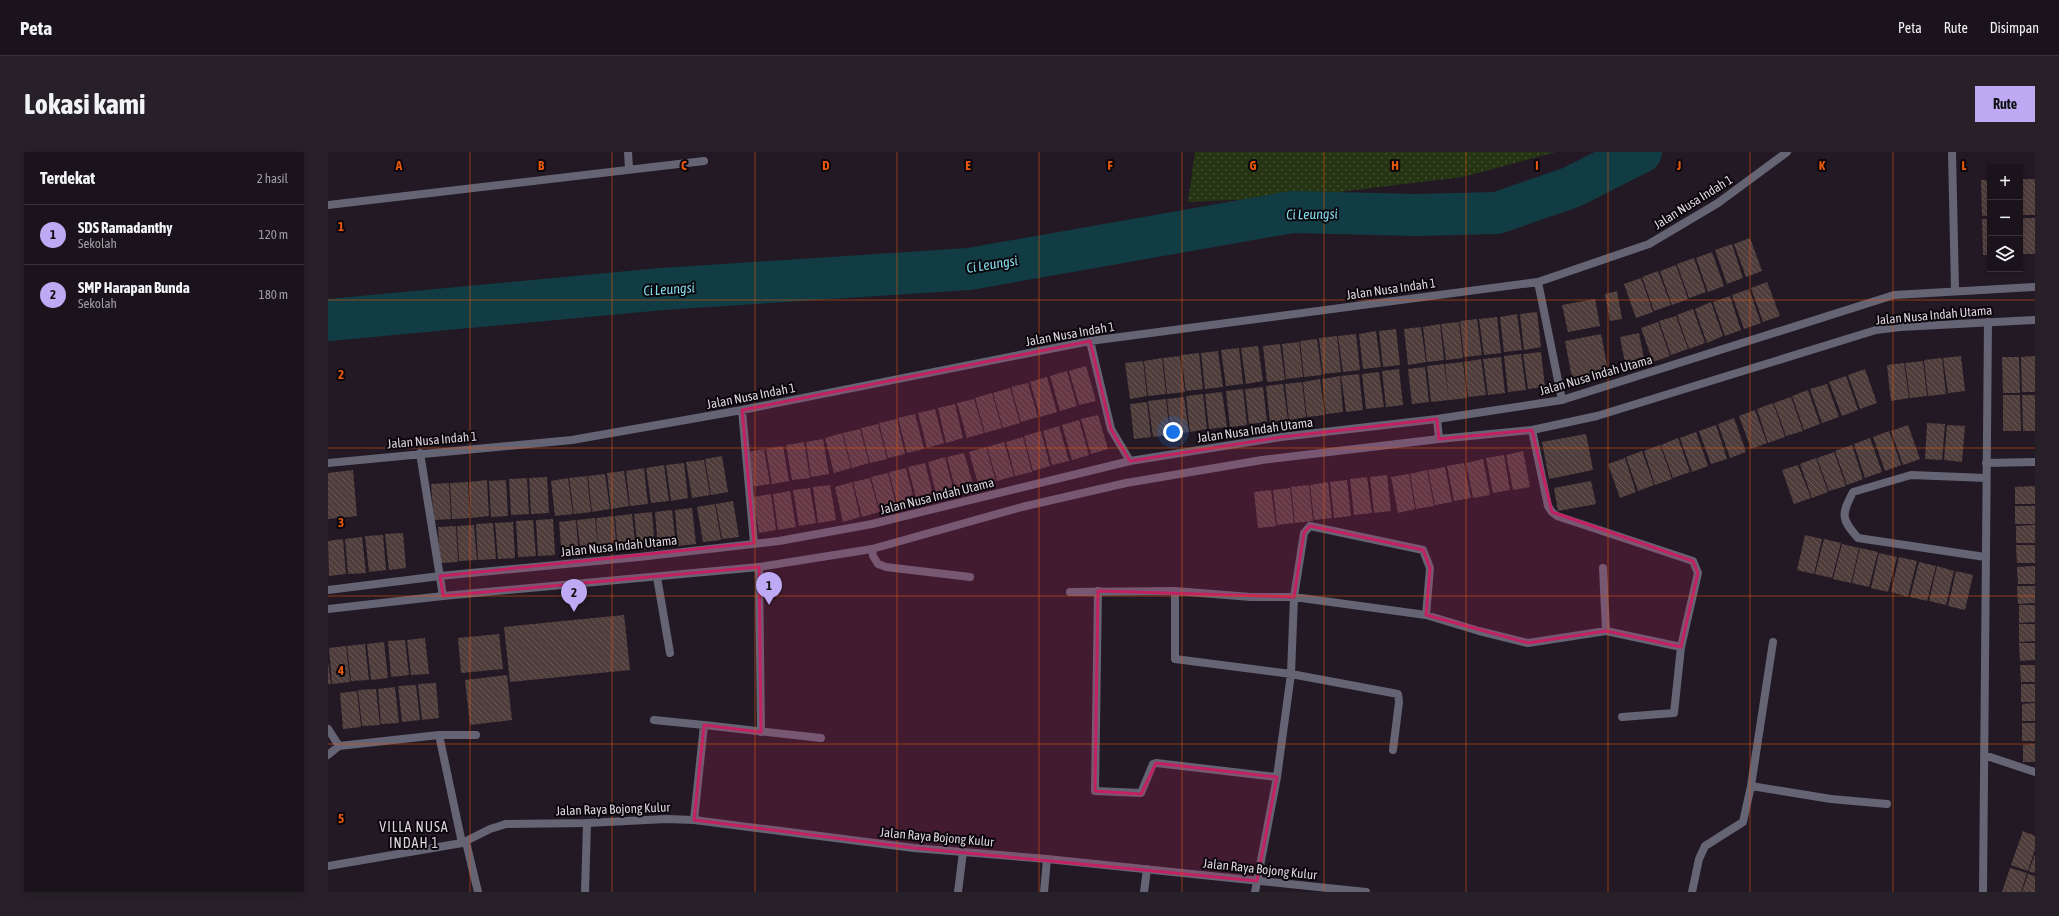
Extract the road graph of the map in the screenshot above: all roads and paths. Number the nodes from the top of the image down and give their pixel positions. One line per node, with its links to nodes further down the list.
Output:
1 (628, 152): 5 (street)
2 (1787, 152): 7 (street, Jalan Nusa Indah 1)
3 (1952, 152): 9 (street)
4 (704, 161): 5 (street)
5 (629, 169): 6 (street)
6 (328, 204)
7 (1538, 282): 12 (street, Jalan Nusa Indah 1); 13 (street)
8 (2035, 287): 9 (street, Jalan Nusa Indah Utama)
9 (1955, 290): 13 (street, Jalan Nusa Indah Utama)
10 (2035, 320): 11 (street, Jalan Nusa Indah Utama)
11 (1988, 322): 16 (street, Jalan Nusa Indah Utama); 22 (street)
12 (1090, 341): 14 (street, Jalan Nusa Indah 1); 19 (street)
13 (1562, 400): 15 (street, Jalan Nusa Indah Utama)
14 (742, 410): 18 (street, Jalan Nusa Indah 1); 24 (street)
15 (1437, 419): 17 (street); 19 (street, Jalan Nusa Indah Utama)
16 (1532, 430): 17 (street, Jalan Nusa Indah Utama); 42 (street)
17 (1439, 439): 25 (street, Jalan Nusa Indah Utama)
18 (420, 453): 21 (street, Jalan Nusa Indah 1); 29 (street)
19 (1130, 462): 24 (street, Jalan Nusa Indah Utama)
20 (2035, 462): 22 (street)
21 (328, 463)
22 (1986, 463): 23 (street)
23 (1986, 478): 26 (street); 26 (street)
24 (754, 543): 29 (street, Jalan Nusa Indah Utama)
25 (872, 549): 27 (street, Jalan Nusa Indah Utama); 31 (street)
26 (1985, 558): 56 (street)
27 (759, 567): 30 (street, Jalan Nusa Indah Utama); 49 (street)
28 (1603, 568): 40 (street)
29 (440, 576): 32 (street, Jalan Nusa Indah Utama); 36 (street)
30 (657, 577): 36 (street, Jalan Nusa Indah Utama); 43 (street)
31 (970, 577)
32 (328, 590)
33 (1098, 591): 34 (street); 35 (street); 58 (street)
34 (1175, 591): 37 (street); 44 (street)
35 (1070, 592)
36 (443, 596): 38 (street, Jalan Nusa Indah Utama)
37 (1294, 597): 39 (street); 39 (street); 44 (street)
38 (328, 609)
39 (1426, 615): 40 (street)
40 (1606, 631): 42 (street)
41 (1773, 642): 59 (street)
42 (1681, 647): 45 (street)
43 (670, 653)
44 (1291, 674): 54 (street); 58 (street)
45 (1622, 717)
46 (654, 720): 47 (street)
47 (704, 725): 49 (street); 61 (street)
48 (328, 729): 53 (street)
49 (761, 732): 52 (street)
50 (439, 735): 51 (street); 53 (street); 63 (street)
51 (476, 735)
52 (821, 738)
53 (339, 746): 55 (street)
54 (1393, 750)
55 (328, 755)
56 (1984, 755): 57 (street); 78 (street)
57 (2035, 772)
58 (1277, 777): 68 (street)
59 (1751, 786): 60 (street); 77 (street)
60 (1887, 804)
61 (694, 820): 62 (street, Jalan Raya Bojong Kulur); 64 (street, Jalan Raya Bojong Kulur)
62 (587, 823): 63 (street, Jalan Raya Bojong Kulur); 70 (street)
63 (464, 843): 66 (street, Jalan Raya Bojong Kulur); 69 (street)
64 (963, 852): 65 (street, Jalan Raya Bojong Kulur); 71 (street)
65 (1047, 859): 67 (street, Jalan Raya Bojong Kulur); 72 (street)
66 (328, 866)
67 (1147, 869): 68 (street, Jalan Raya Bojong Kulur); 73 (street)
68 (1257, 881): 74 (street); 75 (street, Jalan Raya Bojong Kulur)
69 (478, 892)
70 (585, 892)
71 (958, 892)
72 (1044, 892)
73 (1144, 892)
74 (1255, 892)
75 (1362, 892): 76 (street, Jalan Raya Bojong Kulur)
76 (1366, 892)
77 (1692, 892)
78 (1983, 892)

